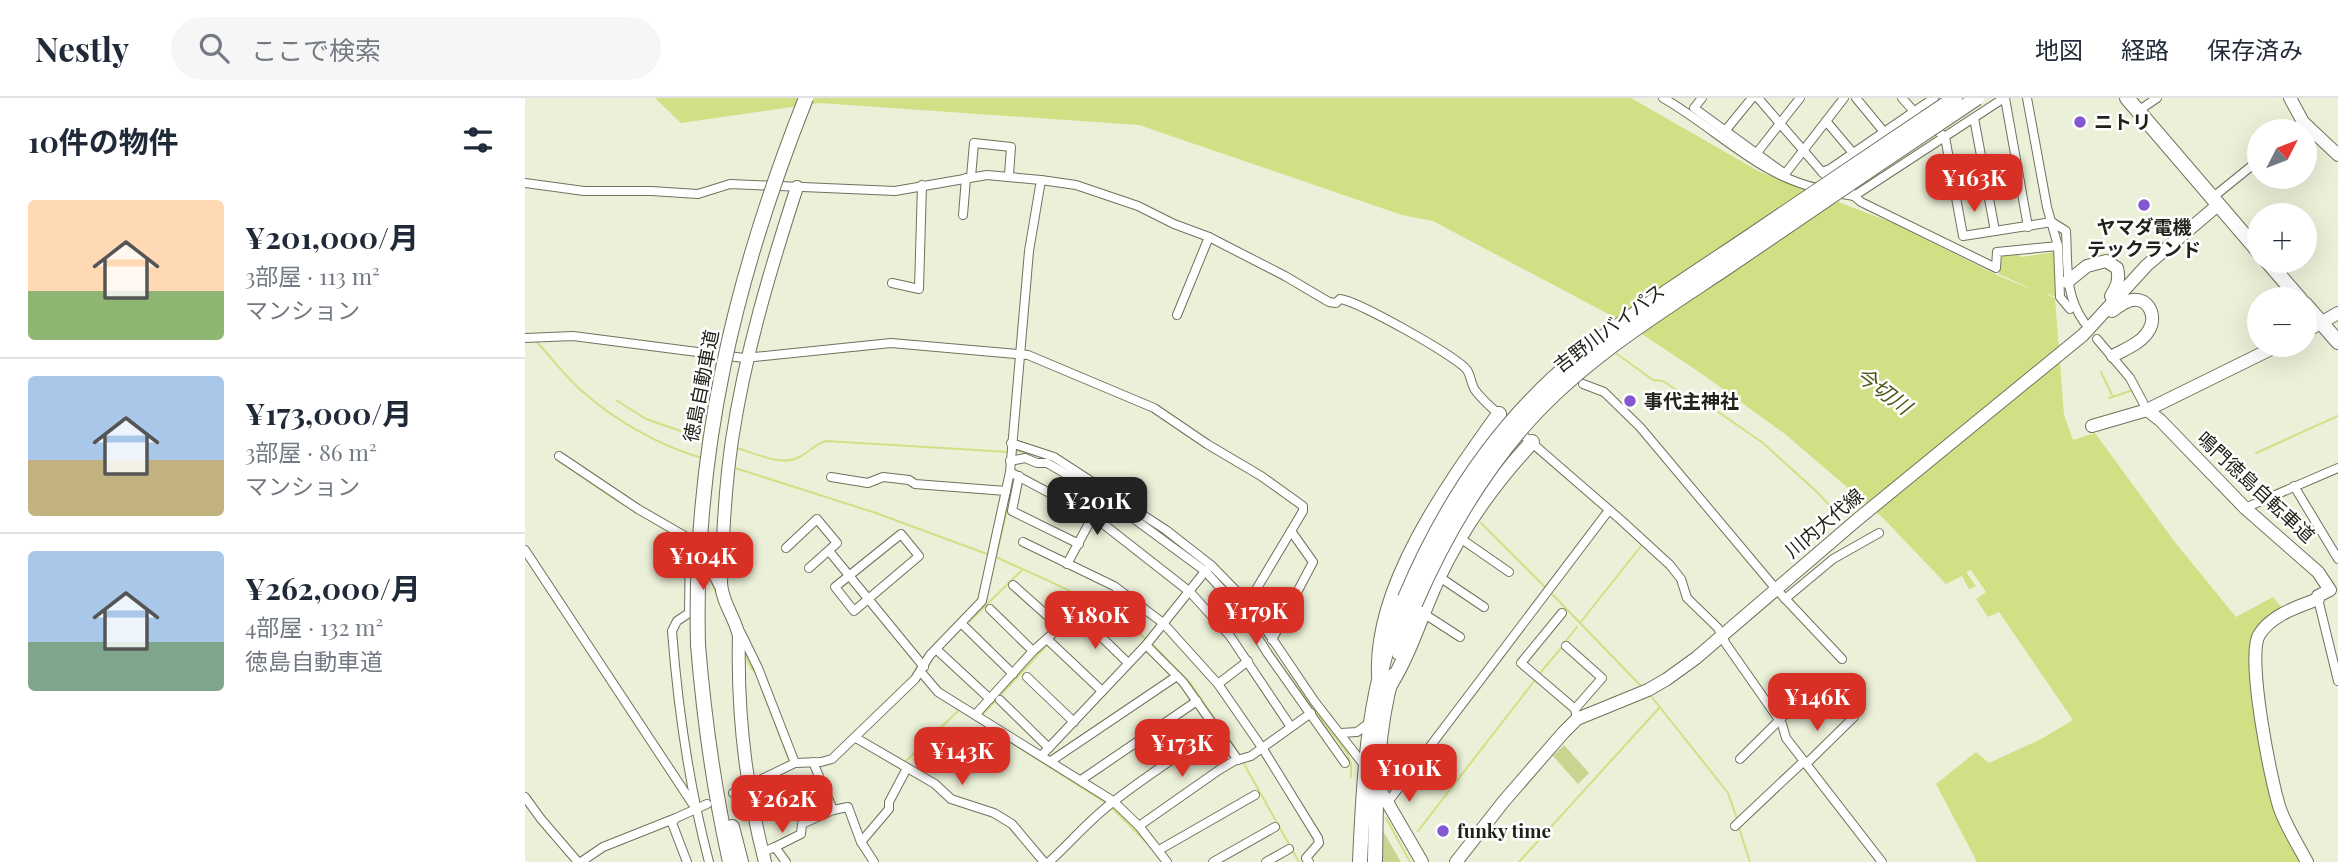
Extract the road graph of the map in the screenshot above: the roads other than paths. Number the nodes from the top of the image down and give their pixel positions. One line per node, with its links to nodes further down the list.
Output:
1 (806, 98): 139 (highway, 徳島自動車道, bridge)
2 (1663, 98): 40 (street)
3 (1702, 98): 24 (street)
4 (1752, 98): 24 (street)
5 (1759, 98): 23 (street)
6 (1800, 98): 23 (street)
7 (1844, 98): 22 (street)
8 (1856, 98): 25 (street)
9 (1902, 98): 19 (street)
10 (1934, 98): 19 (street)
11 (1955, 98): 111 (highway, 吉野川バイパス, bridge)
12 (1976, 98): 111 (highway, 吉野川バイパス, bridge)
13 (2004, 98): 20 (street); 44 (street)
14 (2027, 98): 43 (street)
15 (2127, 98): 18 (highway)
16 (2157, 98): 18 (street)
17 (2290, 98): 21 (main road)
18 (2138, 111): 41 (highway)
19 (1914, 112): 25 (street); 27 (street)
20 (1974, 118): 27 (street); 45 (street)
21 (2301, 119)
22 (1826, 121): 28 (street); 29 (street)
23 (1780, 122): 28 (street); 30 (street)
24 (1725, 131): 30 (street)
25 (1884, 132): 29 (street)
26 (2317, 135): 31 (main road)
27 (1945, 136): 40 (street); 45 (street)
28 (1804, 150): 30 (street); 33 (street)
29 (1853, 153): 33 (street)
30 (1756, 154)
31 (2338, 155)
32 (2247, 171): 41 (street)
33 (1822, 172): 40 (street)
34 (1009, 175): 35 (street); 35 (street); 36 (street)
35 (968, 177): 38 (street); 42 (street)
36 (1041, 180): 46 (street); 63 (street)
37 (525, 183): 39 (street)
38 (922, 185): 39 (street); 51 (street)
39 (797, 187): 66 (main road)
40 (1854, 197): 48 (street)
41 (2215, 201): 47 (highway); 57 (main road, 川内大代線)
42 (963, 215)
43 (2052, 222): 44 (street); 48 (street); 50 (street)
44 (2028, 227): 45 (street)
45 (1995, 231)
46 (1209, 237): 55 (street); 69 (street)
47 (2247, 238)
48 (2058, 246): 53 (street)
49 (2277, 273): 52 (highway)
50 (2067, 282): 57 (street); 57 (main road)
51 (893, 283)
52 (2290, 287)
53 (2070, 309)
54 (2338, 313): 58 (main road)
55 (1177, 315)
56 (2317, 318): 58 (highway)
57 (2089, 323): 64 (main road); 107 (main road, 川内大代線)
58 (2322, 324): 59 (main road); 62 (highway)
59 (2317, 326)
60 (526, 338): 66 (street)
61 (2098, 339): 64 (street)
62 (2338, 342)
63 (1020, 355): 66 (street); 73 (street); 87 (street)
64 (2113, 356): 68 (street)
65 (2255, 357): 68 (main road)
66 (749, 358): 105 (main road)
67 (1583, 384): 107 (street)
68 (2147, 410): 70 (main road); 84 (main road, 鳴門徳島自転車道)
69 (1499, 414): 71 (street); 72 (highway)
70 (2092, 426)
71 (1532, 442): 77 (highway); 85 (street)
72 (1476, 448): 77 (street); 134 (highway)
73 (1010, 451): 75 (street); 75 (street); 78 (street)
74 (559, 456): 90 (street)
75 (1047, 458): 99 (street)
76 (2335, 469): 81 (street); 82 (street)
77 (1507, 471): 89 (highway)
78 (1010, 472): 79 (street); 83 (street)
79 (1019, 476): 86 (street); 92 (street)
80 (831, 477): 83 (street)
81 (2338, 481)
82 (2294, 486): 84 (street); 96 (street)
83 (1006, 491): 117 (street)
84 (2245, 508): 104 (main road, 鳴門徳島自転車道)
85 (1609, 510): 119 (street); 175 (street)
86 (1093, 516): 92 (street); 106 (street)
87 (1291, 531): 110 (street); 122 (street)
88 (1879, 533): 107 (street)
89 (1460, 538): 100 (street); 102 (highway)
90 (690, 539): 105 (street); 177 (street)
91 (1023, 542): 97 (street)
92 (1079, 544): 97 (street)
93 (786, 548): 95 (street)
94 (525, 550): 177 (street)
95 (829, 551): 98 (street); 101 (street)
96 (2338, 559)
97 (1067, 564): 116 (street)
98 (809, 568)
99 (1208, 568): 106 (street); 110 (street); 145 (street)
100 (1509, 572)
101 (849, 576): 109 (street); 109 (street); 109 (street)
102 (1438, 576): 111 (highway); 112 (street)
103 (1013, 585): 121 (street)
104 (2334, 588): 108 (main road, 鳴門徳島自転車道)
105 (721, 591): 118 (main road)
106 (1190, 592): 116 (street); 128 (street)
107 (1781, 594): 119 (main road, 川内大代線); 127 (street)
108 (2318, 599): 135 (street); 205 (main road, 鳴門徳島自転車道)
109 (868, 600): 130 (street)
110 (1248, 603): 122 (street)
111 (1414, 605): 120 (street); 134 (highway, 吉野川バイパス); 134 (highway)
112 (1484, 607)
113 (990, 609): 126 (street)
114 (1562, 613): 147 (street)
115 (1082, 618): 129 (street)
116 (1163, 623): 123 (street); 137 (street)
117 (962, 624): 125 (street); 131 (street)
118 (737, 626): 163 (street); 170 (main road)
119 (1722, 636): 147 (main road, 川内大代線); 149 (street)
120 (1460, 637)
121 (1047, 639): 126 (street); 138 (street)
122 (1272, 640): 145 (street)
123 (1148, 642): 129 (street); 132 (street)
124 (1566, 646): 147 (street)
125 (936, 649): 130 (street); 140 (street)
126 (1033, 651): 131 (street)
127 (1842, 659)
128 (1248, 661): 137 (street); 152 (street)
129 (1128, 663): 138 (street)
130 (922, 669): 146 (street); 155 (street)
131 (1013, 674): 140 (street)
132 (1177, 676): 142 (street); 161 (street)
133 (1027, 677): 150 (street)
134 (1384, 680): 151 (highway, 吉野川バイパス); 169 (highway, 吉野川バイパス)
135 (2338, 681)
136 (1817, 682): 149 (street)
137 (1218, 684): 157 (street)
138 (1102, 691): 150 (street)
139 (702, 692): 190 (highway, 徳島自動車道); 191 (highway, 徳島自動車道)
140 (990, 699): 146 (street)
141 (1000, 701): 156 (street)
142 (1196, 701): 153 (street); 168 (street)
143 (1841, 702): 148 (street)
144 (1863, 709): 148 (street)
145 (1315, 711): 152 (street); 154 (street); 164 (street)
146 (976, 714): 158 (street)
147 (1576, 714): 203 (main road, 川内大代線)
148 (1854, 717): 165 (street)
149 (1779, 720): 159 (street); 165 (street)
150 (1074, 722): 156 (street)
151 (1370, 723): 154 (street); 166 (highway, 吉野川バイパス)
152 (1291, 727): 157 (street)
153 (1217, 729): 160 (street); 174 (street)
154 (1341, 733): 166 (street)
155 (856, 738): 162 (street); 167 (street)
156 (1049, 748): 158 (street)
157 (1263, 749): 160 (street); 199 (street)
158 (1042, 755): 161 (street)
159 (1740, 759)
160 (1240, 760): 181 (street)
161 (1051, 761): 168 (street)
162 (813, 762): 163 (street); 178 (street)
163 (795, 763): 170 (street)
164 (1345, 763)
165 (1805, 763): 180 (street); 204 (street)
166 (1364, 765): 169 (main road); 200 (highway, 吉野川バイパス)
167 (907, 768): 183 (street); 194 (street)
168 (1081, 780): 174 (street)
169 (1377, 784): 175 (main road); 201 (highway, 吉野川バイパス)
170 (750, 785): 171 (street); 186 (main road)
171 (733, 793)
172 (1255, 795): 185 (street)
173 (525, 797): 187 (street)
174 (1113, 802): 181 (street); 195 (street)
175 (1388, 802): 202 (main road)
176 (707, 804): 177 (street)
177 (696, 808): 179 (street); 189 (street)
178 (832, 810): 183 (street); 186 (street)
179 (676, 817): 187 (street); 188 (street)
180 (1738, 824)
181 (1139, 827): 185 (street)
182 (1275, 827): 197 (street)
183 (861, 842): 193 (street)
184 (1289, 849): 198 (street)
185 (1159, 850): 196 (street)
186 (767, 854): 192 (street)
187 (579, 862)
188 (687, 862)
189 (709, 862)
190 (730, 862)
191 (741, 862)
192 (786, 862)
193 (874, 862)
194 (1044, 862)
195 (1049, 862)
196 (1167, 862)
197 (1213, 862)
198 (1266, 862)
199 (1309, 862)
200 (1360, 862)
201 (1375, 862)
202 (1422, 862)
203 (1456, 862)
204 (1882, 862)
205 (2307, 862)

